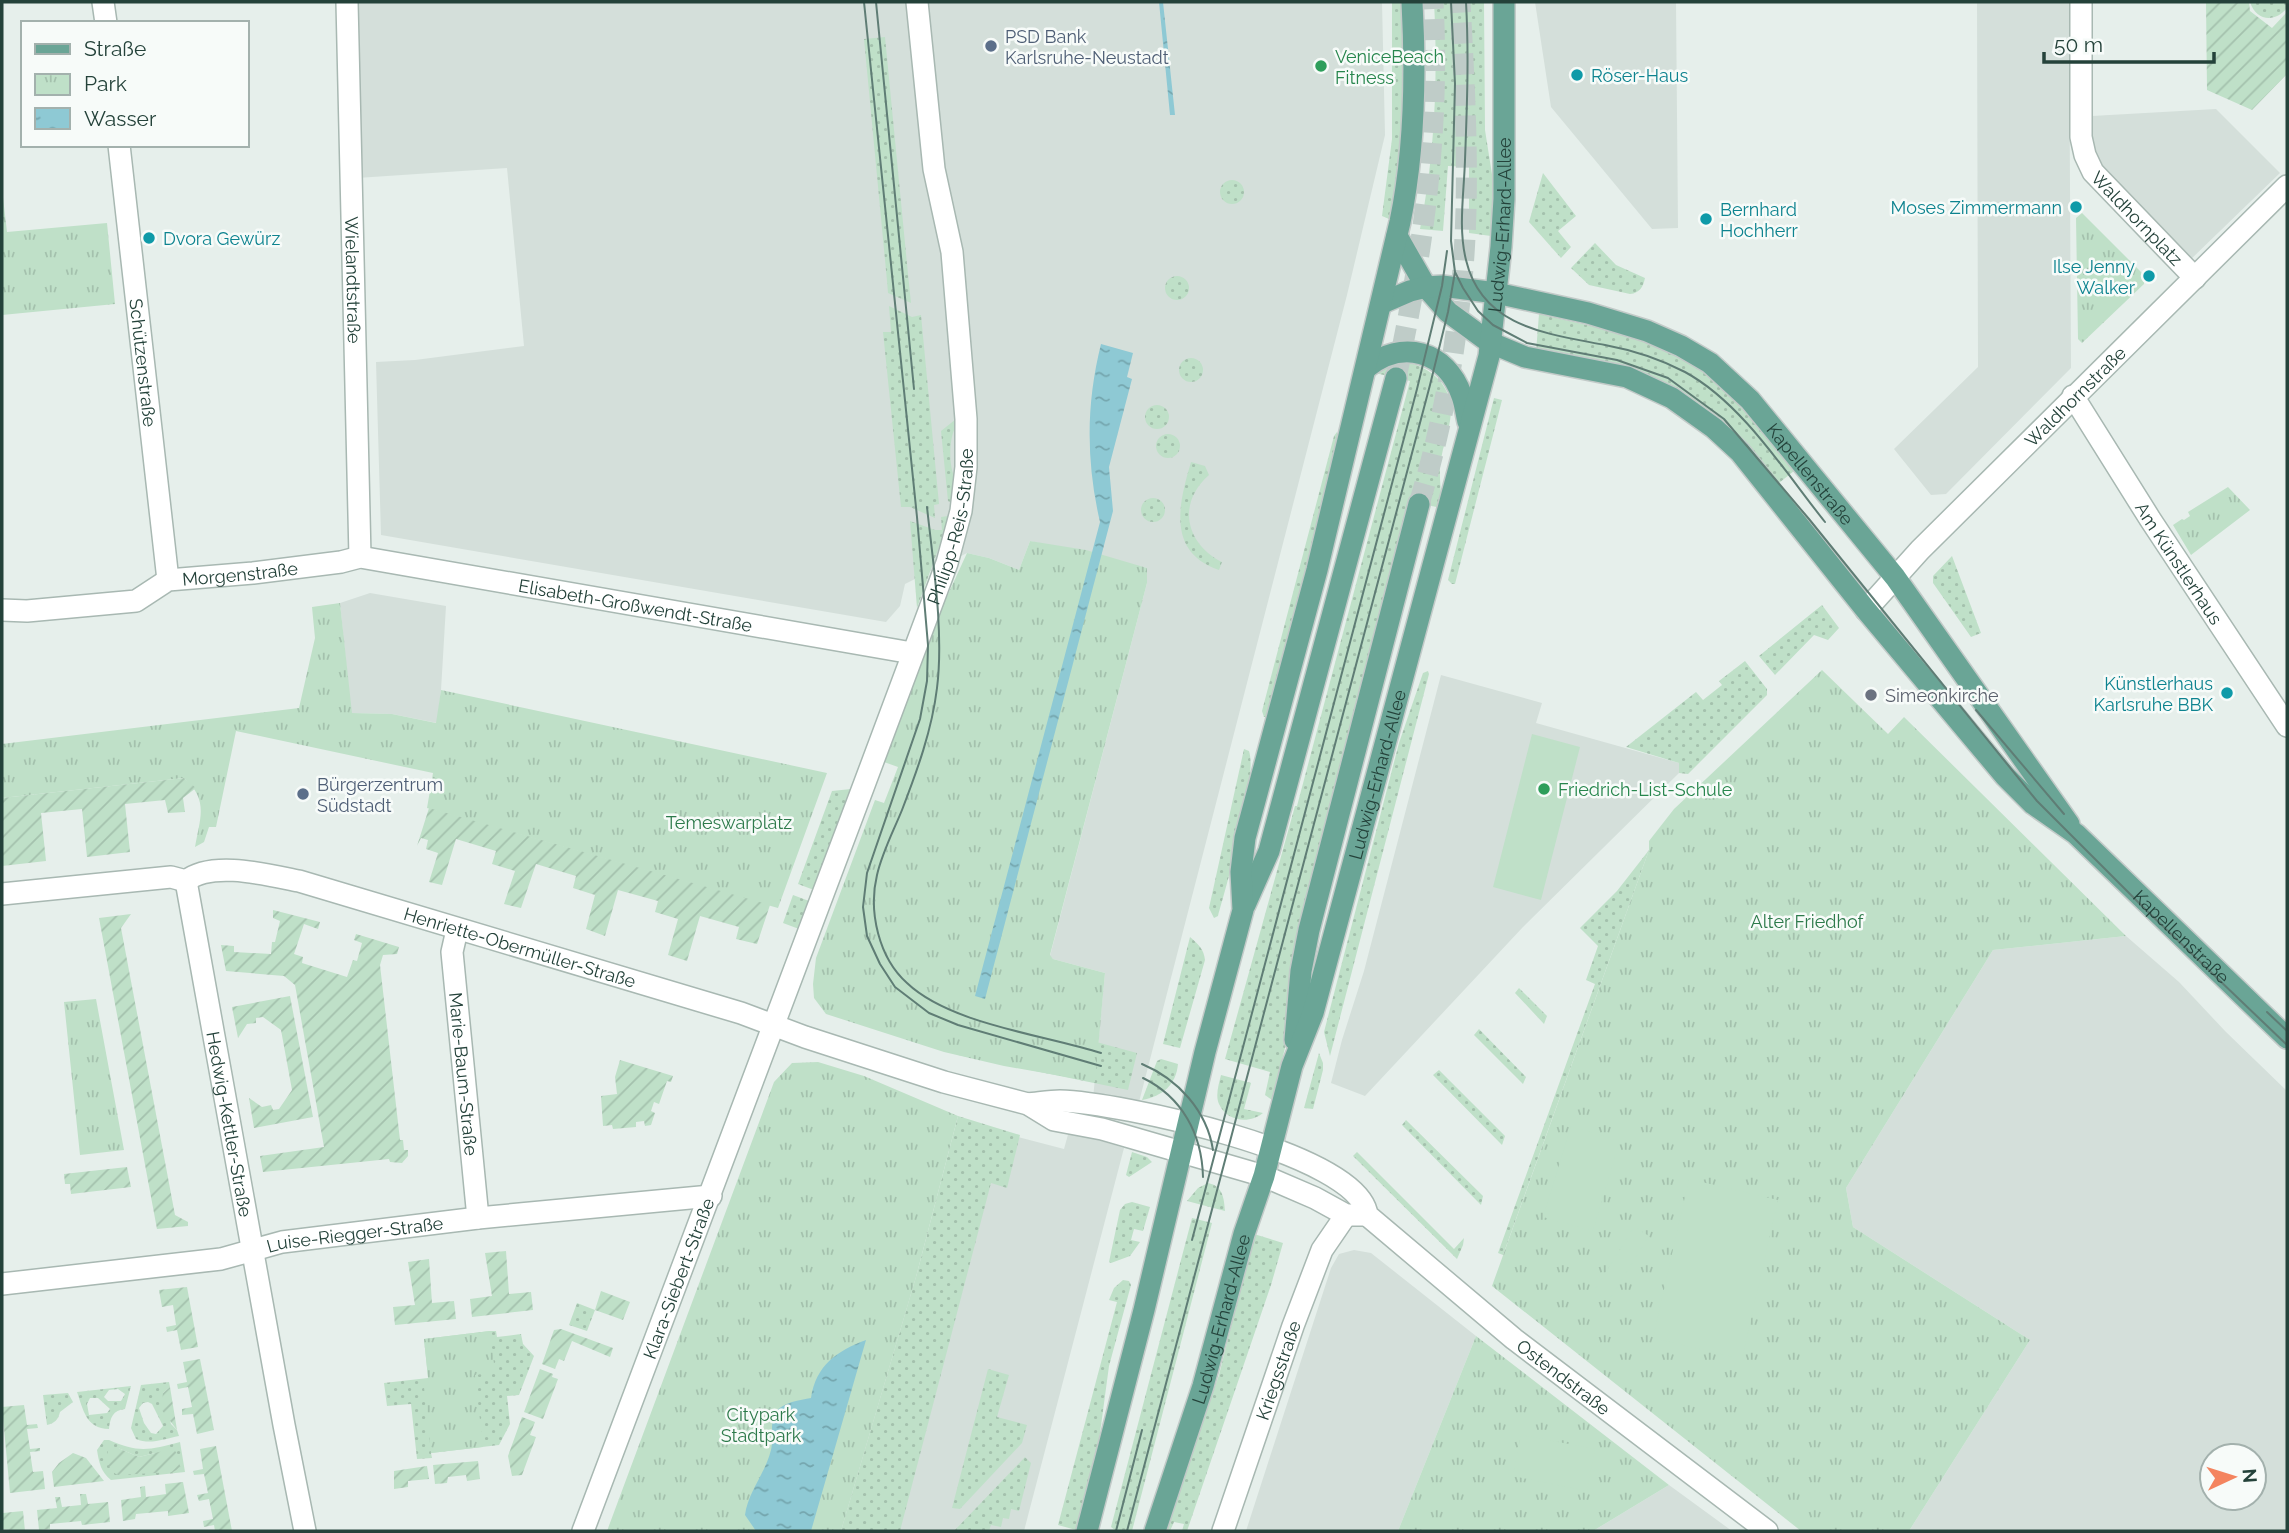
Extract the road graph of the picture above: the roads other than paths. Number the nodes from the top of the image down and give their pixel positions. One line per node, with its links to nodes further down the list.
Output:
1 (103, 2): 7 (street)
2 (347, 2): 21 (street, Wielandtstraße)
3 (917, 2): 26 (street, Philipp-Reis-Straße)
4 (1412, 2): 10 (main road)
5 (1504, 2): 13 (main road, Ludwig-Erhard-Allee)
6 (2081, 2): 11 (street, Waldhornplatz)
7 (106, 21)
8 (119, 147): 23 (street, Schützenstraße)
9 (2287, 186): 11 (street, Waldhornstraße)
10 (1397, 236): 12 (main road, Kapellenstraße); 14 (main road)
11 (2195, 278): 18 (street, Waldhornstraße)
12 (1426, 287): 13 (main road, Kapellenstraße); 14 (main road, Kapellenstraße); 15 (main road, Kapellenstraße)
13 (1496, 293): 15 (main road, Ludwig-Erhard-Allee); 22 (main road, Kapellenstraße)
14 (1382, 303): 16 (main road)
15 (1489, 342): 19 (main road, Ludwig-Erhard-Allee); 25 (main road, Kapellenstraße)
16 (1366, 368): 19 (main road); 31 (main road)
17 (1396, 378): 31 (main road)
18 (2073, 396): 22 (street, Waldhornstraße); 27 (street, Am Künstlerhaus)
19 (1469, 431): 35 (main road, Ludwig-Erhard-Allee)
20 (1419, 504): 35 (main road)
21 (360, 557): 23 (street, Morgenstraße); 26 (street, Elisabeth-Großwendt-Straße)
22 (1895, 577): 25 (street, Waldhornstraße); 28 (main road, Kapellenstraße)
23 (168, 580): 24 (street, Morgenstraße)
24 (2, 610)
25 (1866, 610): 28 (main road, Kapellenstraße)
26 (912, 653): 33 (street, Philipp-Reis-Straße)
27 (2287, 726)
28 (2076, 834): 34 (main road, Kapellenstraße)
29 (186, 881): 30 (street, Henriette-Obermüller-Straße); 32 (street, Henriette-Obermüller-Straße); 44 (street, Hedwig-Kettler-Straße)
30 (2, 894)
31 (1243, 910): 37 (main road)
32 (457, 929): 33 (street, Henriette-Obermüller-Straße); 43 (street, Marie-Baum-Straße)
33 (775, 1026): 36 (street, Henriette-Obermüller-Straße); 41 (street, Klara-Siebert-Straße)
34 (2287, 1038)
35 (1292, 1066): 38 (main road, Ludwig-Erhard-Allee)
36 (1028, 1104): 37 (street, Henriette-Obermüller-Straße); 39 (street, Henriette-Obermüller-Straße)
37 (1188, 1125): 38 (street, Henriette-Obermüller-Straße); 39 (main road)
38 (1272, 1146): 40 (main road, Ludwig-Erhard-Allee); 42 (street, Ostendstraße)
39 (1182, 1153): 40 (street, Ostendstraße); 48 (main road)
40 (1264, 1176): 42 (street, Ostendstraße); 49 (main road, Ludwig-Erhard-Allee)
41 (711, 1196): 43 (street, Luise-Riegger-Straße); 47 (street, Klara-Siebert-Straße)
42 (1357, 1215): 50 (street, Kriegsstraße); 51 (street, Ostendstraße)
43 (478, 1218): 44 (street, Luise-Riegger-Straße)
44 (253, 1250): 45 (street, Luise-Riegger-Straße); 46 (street, Hedwig-Kettler-Straße)
45 (2, 1283)
46 (305, 1531)
47 (583, 1531)
48 (1087, 1531)
49 (1155, 1531)
50 (1223, 1531)
51 (1767, 1531)

